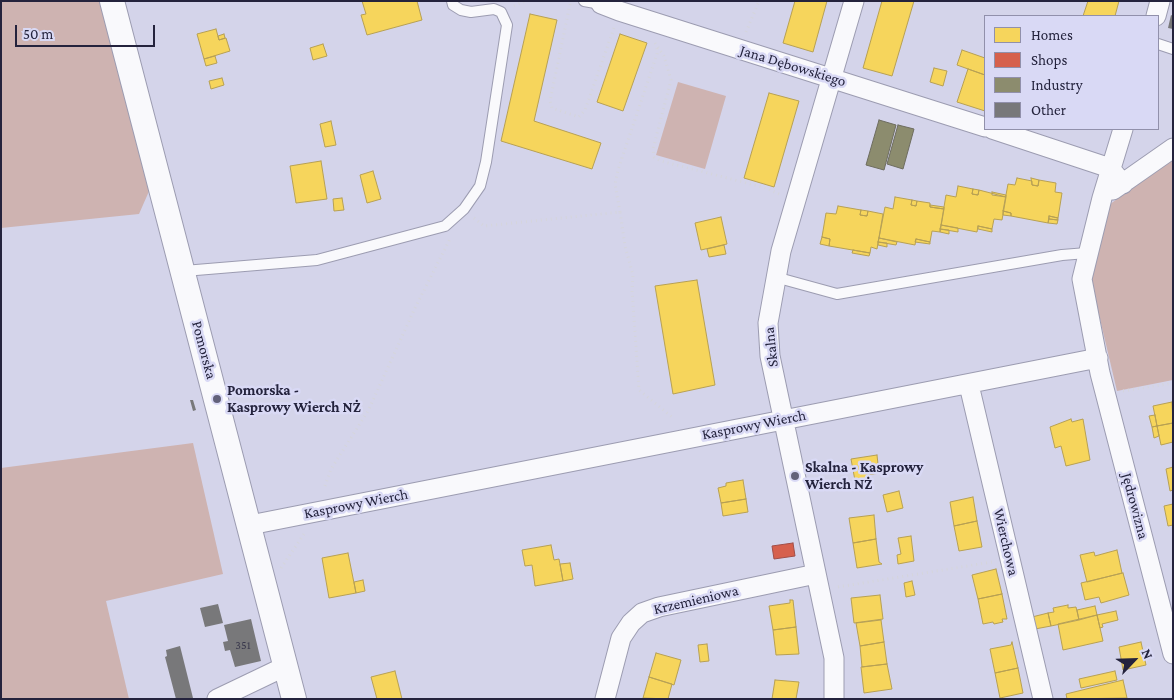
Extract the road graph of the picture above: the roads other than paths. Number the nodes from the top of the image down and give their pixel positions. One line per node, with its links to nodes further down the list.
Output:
1 (112, 1): 18 (street, Pomorska)
2 (452, 1): 18 (lane)
3 (854, 1): 9 (street, Skalna)
4 (1160, 1): 6 (street)
5 (596, 2): 9 (street, Jana Dębowskiego)
6 (1156, 15)
7 (1159, 44): 8 (lane)
8 (1173, 49)
9 (831, 77): 10 (street, Jana Dębowskiego); 19 (street, Skalna)
10 (984, 126)
11 (995, 130): 14 (street)
12 (1123, 130): 14 (street)
13 (1173, 148): 15 (street)
14 (1110, 168): 15 (street); 16 (street)
15 (1123, 184): 16 (street)
16 (1102, 198): 17 (street)
17 (1087, 253): 19 (lane); 20 (street)
18 (184, 271): 23 (street, Pomorska)
19 (775, 277): 22 (street, Skalna)
20 (1098, 358): 21 (street, Kasprowy Wierch); 25 (street, Jędrowizna)
21 (969, 385): 22 (street, Kasprowy Wierch); 31 (street, Wierchowa)
22 (783, 420): 23 (street, Kasprowy Wierch); 24 (street, Skalna)
23 (250, 525): 26 (street, Pomorska)
24 (816, 574): 29 (street, Krzemieniowa); 30 (street, Skalna)
25 (1173, 654)
26 (286, 666): 27 (street); 28 (street, Pomorska)
27 (218, 699)
28 (294, 699)
29 (604, 699)
30 (834, 699)
31 (1043, 699)

